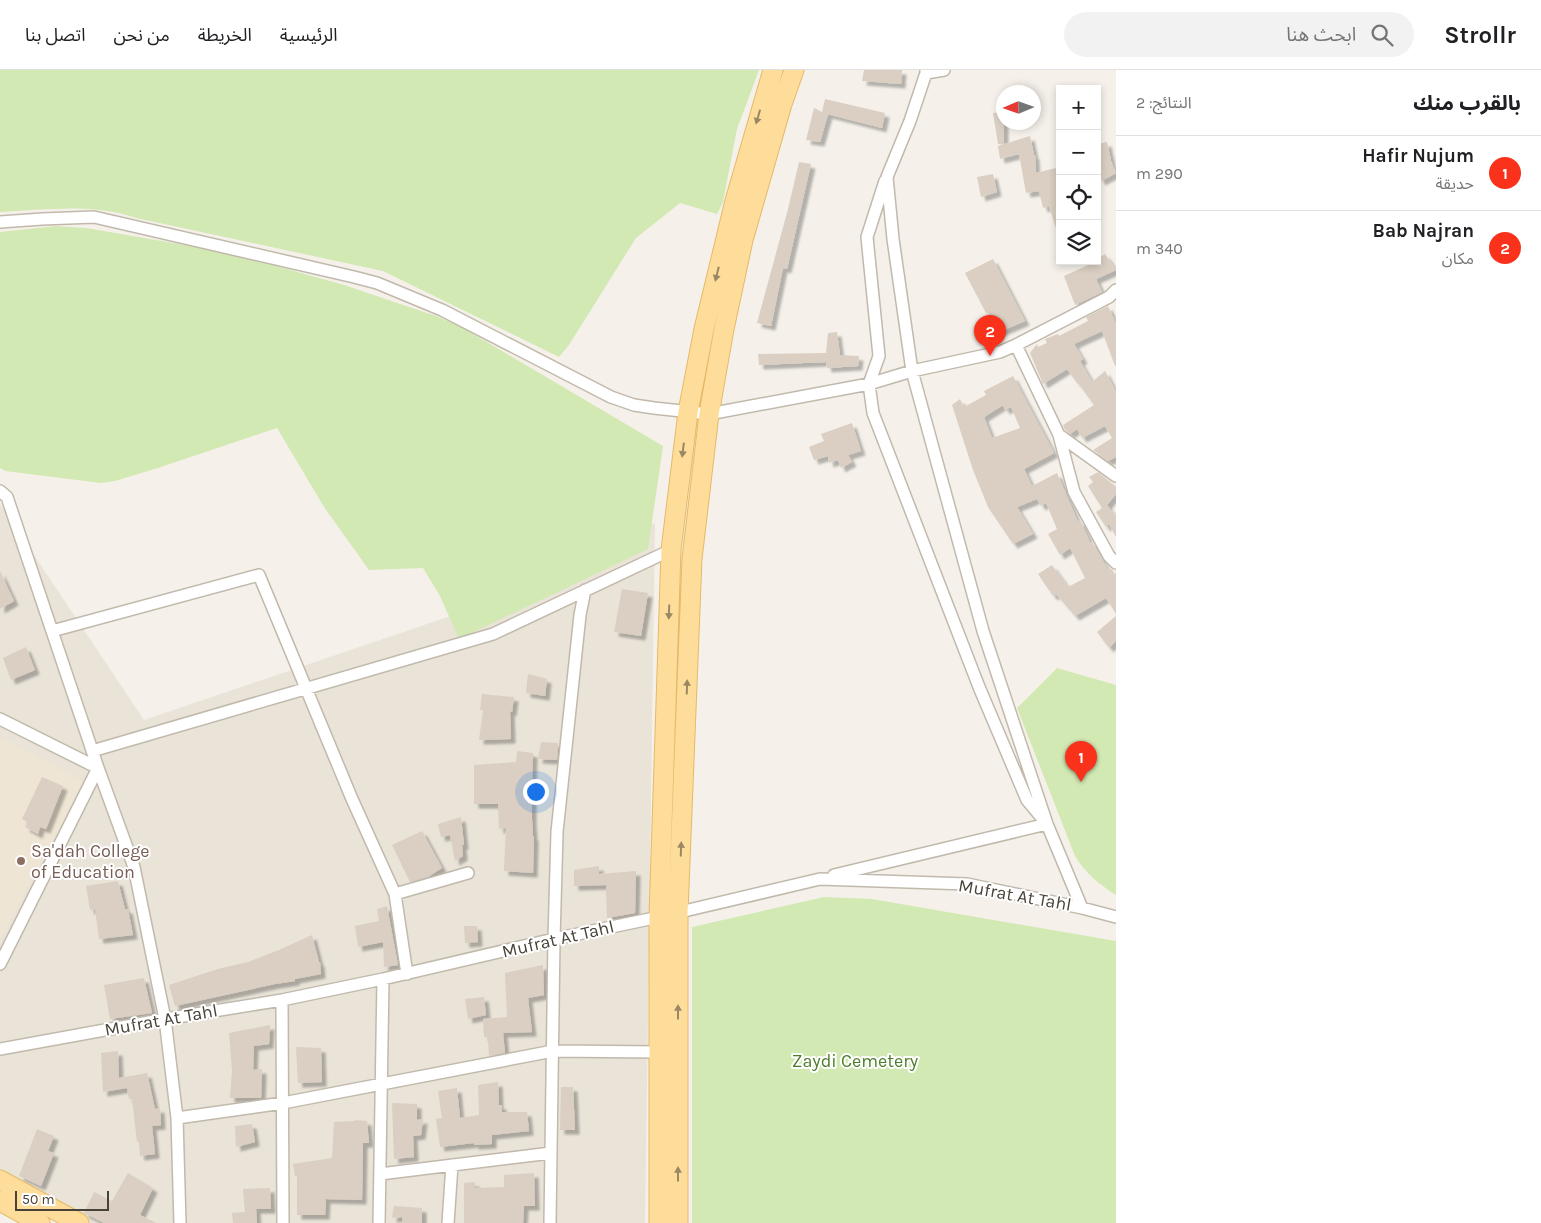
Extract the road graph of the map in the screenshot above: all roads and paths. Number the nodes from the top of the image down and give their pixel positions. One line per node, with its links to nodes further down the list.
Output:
1 (773, 70): 11 (main road, one-way to 11)
2 (794, 70): 12 (main road)
3 (944, 70): 4 (street)
4 (926, 72): 5 (street)
5 (887, 177): 9 (street); 10 (street)
6 (0, 222): 11 (street)
7 (1116, 290): 8 (street)
8 (1016, 345): 9 (street); 13 (street)
9 (912, 371): 10 (street); 24 (street)
10 (869, 384): 12 (street); 24 (street)
11 (688, 412): 12 (street); 16 (main road, one-way to 16)
12 (709, 414): 29 (main road, one-way to 12)
13 (1059, 435): 14 (street); 17 (street)
14 (1116, 476)
15 (0, 491): 19 (street)
16 (671, 550): 18 (street); 30 (main road, one-way to 30)
17 (1116, 564)
18 (585, 590): 20 (street); 32 (street)
19 (52, 631): 20 (street); 22 (street)
20 (306, 689): 22 (street); 27 (street)
21 (0, 719): 23 (street)
22 (92, 751): 23 (street)
23 (98, 768): 33 (street); 37 (street)
24 (1047, 824): 26 (street); 28 (street)
25 (468, 873): 27 (street)
26 (820, 878): 28 (street, Mufrat At Tahl); 29 (street, Mufrat At Tahl)
27 (394, 894): 34 (street)
28 (1082, 908): 31 (street, Mufrat At Tahl)
29 (678, 912): 30 (street, Mufrat At Tahl); 57 (main road, one-way to 29)
30 (658, 917): 32 (street, Mufrat At Tahl); 40 (main road)
31 (1116, 917)
32 (554, 938): 34 (street, Mufrat At Tahl); 39 (street)
33 (0, 964)
34 (407, 974): 35 (street, Mufrat At Tahl)
35 (383, 979): 36 (street, Mufrat At Tahl); 41 (street)
36 (282, 1000): 37 (street, Mufrat At Tahl); 42 (street)
37 (165, 1019): 38 (street, Mufrat At Tahl); 43 (street)
38 (0, 1049)
39 (553, 1051): 40 (street); 41 (street); 44 (street)
40 (659, 1052): 56 (main road)
41 (381, 1083): 42 (street); 46 (street)
42 (283, 1103): 43 (street); 52 (street)
43 (177, 1118): 51 (street)
44 (551, 1153): 45 (street); 55 (street)
45 (452, 1165): 46 (street); 54 (street)
46 (380, 1174): 53 (street)
47 (0, 1180): 50 (main road)
48 (0, 1201): 49 (main road)
49 (40, 1223)
50 (79, 1223)
51 (180, 1223)
52 (283, 1223)
53 (379, 1223)
54 (448, 1223)
55 (550, 1223)
56 (660, 1223)
57 (678, 1223)

